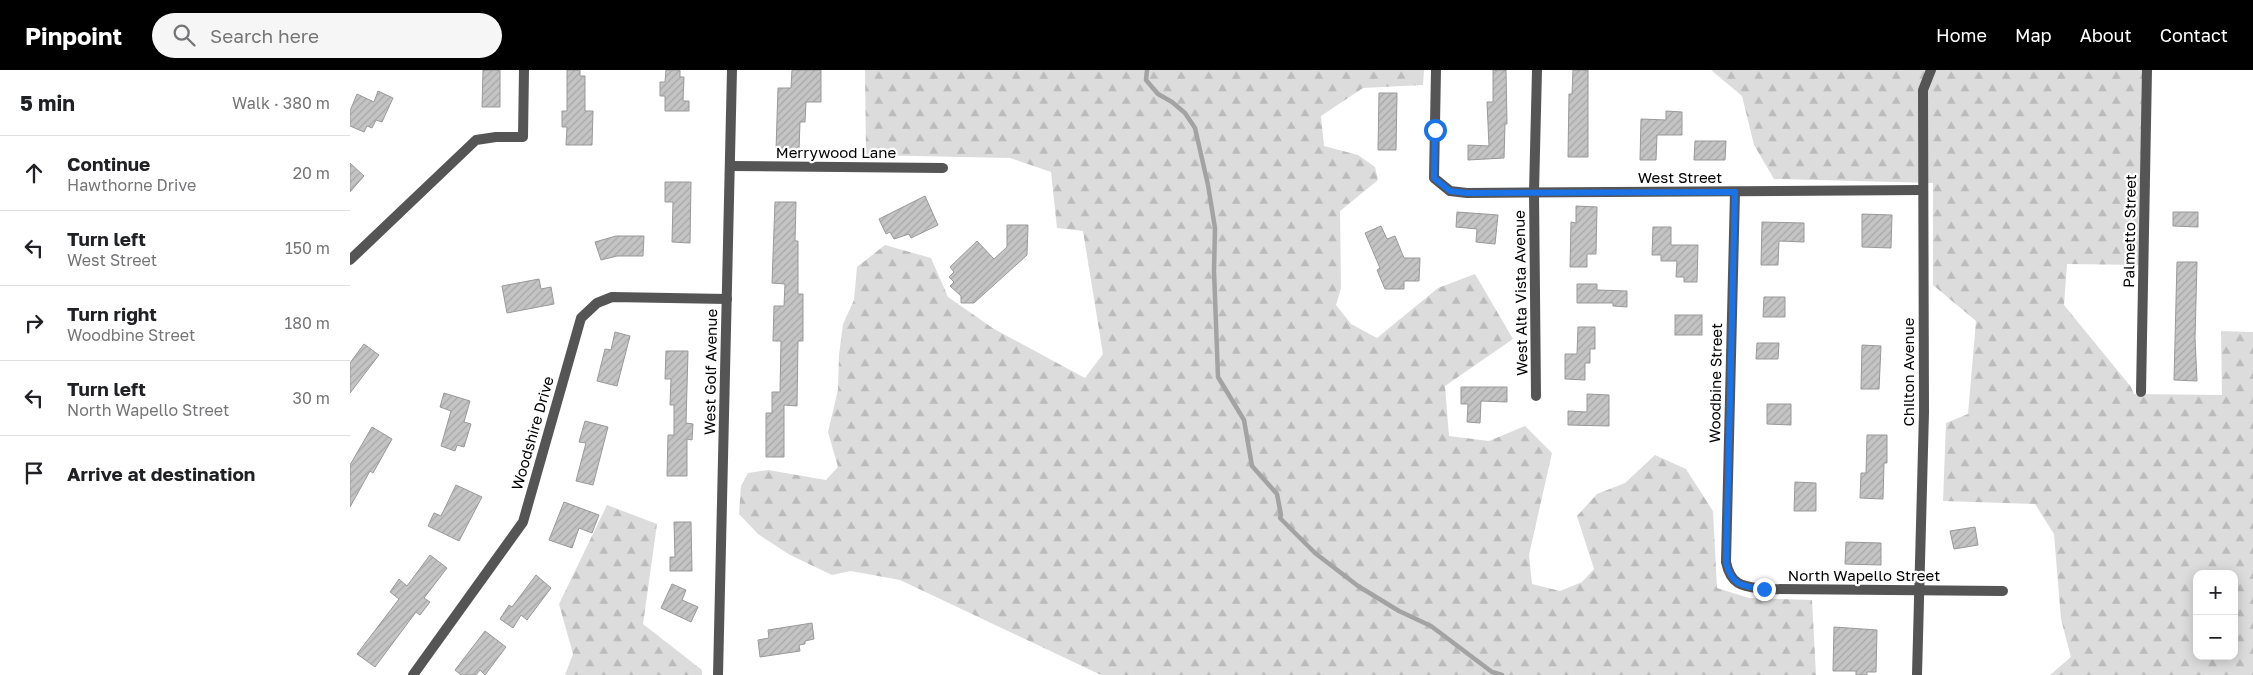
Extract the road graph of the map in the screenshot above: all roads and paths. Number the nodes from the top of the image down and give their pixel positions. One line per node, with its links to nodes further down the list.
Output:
1 (524, 70): 12 (street)
2 (732, 70): 7 (street, West Golf Avenue)
3 (1436, 70): 10 (street, West Street)
4 (1537, 70): 10 (street, West Alta Vista Avenue)
5 (1931, 70): 9 (street, Chilton Avenue)
6 (2147, 70): 14 (street, Palmetto Street)
7 (730, 166): 8 (street, Merrywood Lane); 13 (street, West Golf Avenue)
8 (943, 168)
9 (1922, 190): 11 (street, West Street); 17 (street, Chilton Avenue)
10 (1534, 192): 11 (street, West Street); 15 (street, West Alta Vista Avenue)
11 (1735, 192): 16 (street, Woodbine Street)
12 (350, 260)
13 (727, 299): 19 (street, Woodshire Drive); 20 (street, West Golf Avenue)
14 (2141, 392)
15 (1536, 396)
16 (1728, 575): 17 (street, North Wapello Street)
17 (1920, 590): 18 (street, North Wapello Street); 21 (street, Chilton Avenue)
18 (2003, 590)
19 (413, 675)
20 (718, 675)
21 (1918, 675)

